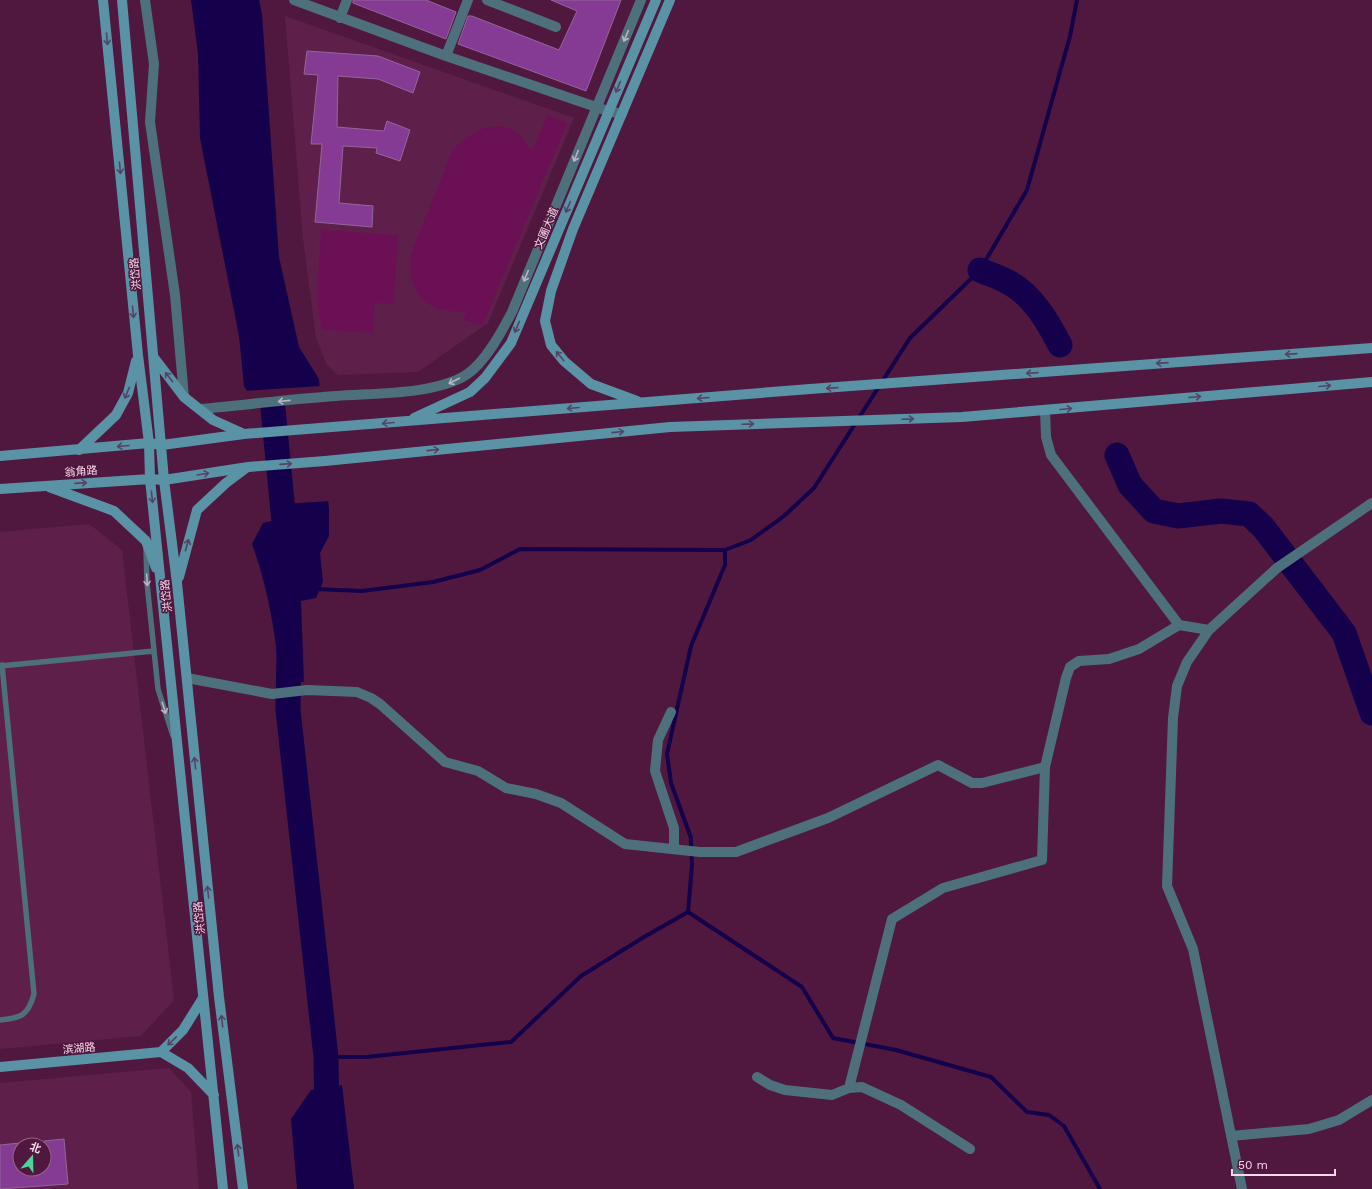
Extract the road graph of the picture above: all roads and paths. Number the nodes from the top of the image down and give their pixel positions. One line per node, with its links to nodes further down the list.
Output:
1 (104, 0): 18 (main road, one-way to 18)
2 (122, 0): 19 (main road, 洪岱路)
3 (145, 0): 21 (street)
4 (294, 0): 11 (street)
5 (347, 0): 11 (street)
6 (468, 0): 13 (street)
7 (487, 0): 12 (street)
8 (641, 0): 14 (street, one-way to 14)
9 (656, 0): 15 (main road, 文圃大道, one-way to 15)
10 (670, 0): 16 (main road)
11 (340, 18): 13 (street)
12 (556, 27)
13 (446, 56): 14 (street)
14 (596, 107): 15 (street); 23 (street, one-way to 23)
15 (608, 111): 16 (street); 25 (main road, 文圃大道, one-way to 25)
16 (622, 114): 22 (main road, one-way to 16)
17 (1372, 348): 22 (main road, 翁角路, one-way to 22)
18 (138, 355): 27 (main road); 29 (main road, one-way to 29)
19 (155, 359): 21 (main road, one-way to 19); 28 (main road, 洪岱路)
20 (1372, 382): 24 (main road, 翁角路, one-way to 20)
21 (184, 397): 23 (main road)
22 (641, 403): 25 (main road, 翁角路, one-way to 25)
23 (200, 409): 26 (main road)
24 (1045, 410): 31 (main road, 翁角路, one-way to 24); 40 (street)
25 (407, 421): 26 (main road, 翁角路, one-way to 26)
26 (244, 434): 28 (main road, 翁角路)
27 (149, 443): 28 (main road, 翁角路); 29 (main road, 翁角路, one-way to 29); 32 (main road)
28 (162, 445): 33 (main road, 洪岱路)
29 (79, 450): 30 (main road, 翁角路)
30 (0, 456)
31 (248, 467): 33 (main road, 翁角路, one-way to 31); 39 (main road, one-way to 31)
32 (150, 479): 33 (main road, 翁角路); 34 (main road, 翁角路, one-way to 32); 38 (main road, one-way to 38)
33 (164, 480): 39 (main road, 洪岱路)
34 (46, 486): 35 (main road, 翁角路); 37 (main road)
35 (0, 489)
36 (1372, 503): 41 (street)
37 (146, 541): 38 (main road); 42 (lane, one-way to 42)
38 (162, 582): 46 (main road)
39 (177, 583): 44 (main road, 洪岱路)
40 (1179, 625): 41 (street); 47 (street)
41 (1209, 630): 57 (street)
42 (154, 651): 43 (lane); 46 (lane, one-way to 46)
43 (1, 666): 50 (lane)
44 (187, 678): 48 (street); 60 (main road, 洪岱路, one-way to 44)
45 (671, 712): 48 (street)
46 (180, 751): 49 (main road)
47 (1045, 767): 48 (street); 54 (street)
48 (677, 849)
49 (203, 998): 51 (main road, one-way to 51); 55 (main road)
50 (0, 1020)
51 (160, 1052): 52 (main road, 滨湖路); 55 (main road)
52 (0, 1067)
53 (757, 1076): 54 (street)
54 (848, 1088): 58 (street)
55 (214, 1095): 59 (main road)
56 (1372, 1100): 57 (street)
57 (1231, 1136): 61 (street)
58 (970, 1150)
59 (223, 1189)
60 (243, 1189)
61 (1242, 1189)

